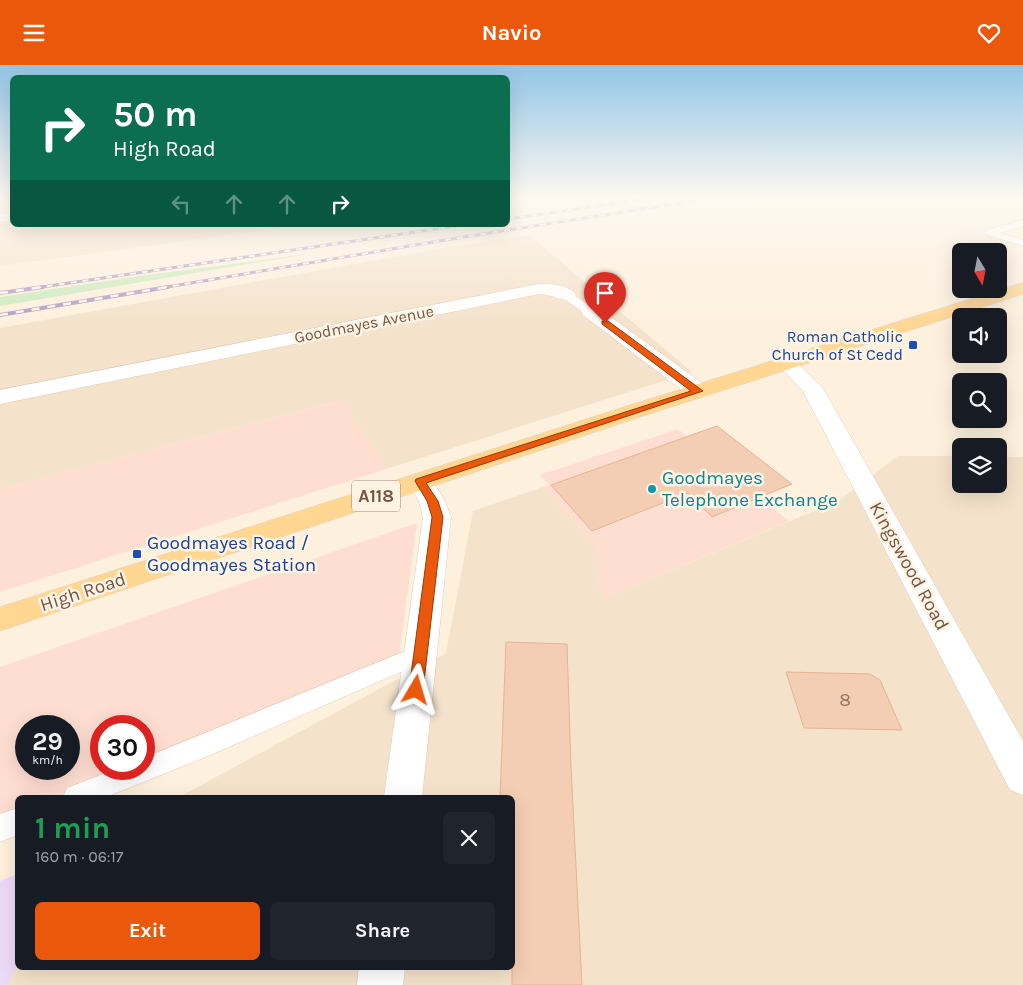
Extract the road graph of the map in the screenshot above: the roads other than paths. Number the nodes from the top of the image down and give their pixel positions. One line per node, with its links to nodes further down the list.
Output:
1 (1023, 288): 4 (main road, High Road / A118)
2 (567, 295): 3 (lane, Goodmayes Avenue); 6 (street, Goodmayes Avenue)
3 (590, 311): 5 (street, Goodmayes Avenue)
4 (786, 363): 5 (main road, High Road / A118); 10 (street, Kingswood Road)
5 (698, 391): 7 (main road, High Road / A118)
6 (0, 397)
7 (420, 481): 8 (main road, High Road / A118); 9 (street)
8 (0, 619)
9 (420, 654): 11 (lane); 12 (street)
10 (1023, 777)
11 (81, 795)
12 (403, 795)
13 (15, 822): 14 (lane)
14 (0, 828)
15 (382, 970): 16 (street)
16 (380, 985)

